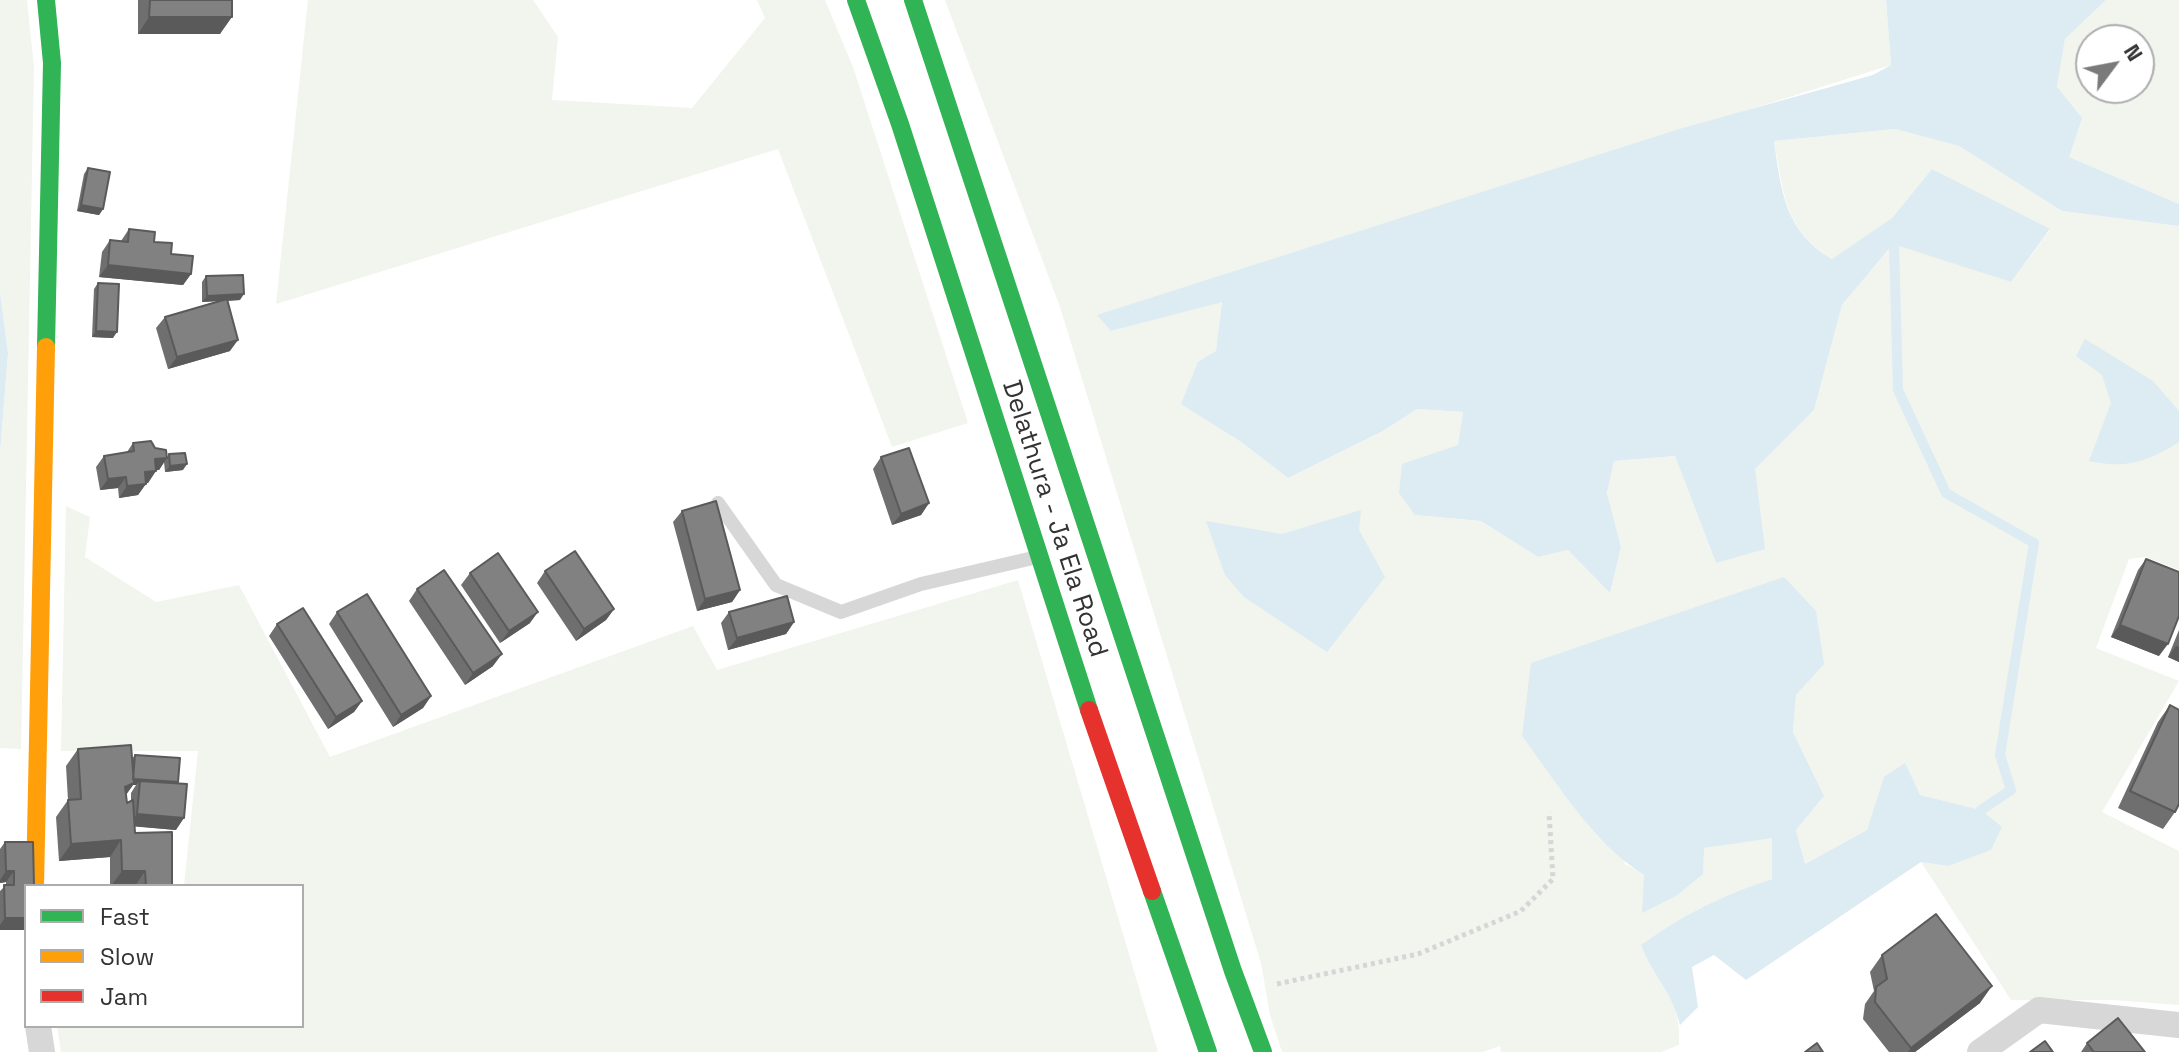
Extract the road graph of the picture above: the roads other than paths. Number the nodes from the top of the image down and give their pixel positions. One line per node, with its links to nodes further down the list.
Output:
1 (46, 0): 6 (main road)
2 (856, 0): 5 (main road, Delathura - Ja Ela Road)
3 (913, 0): 11 (main road, Delathura - Ja Ela Road)
4 (718, 503): 5 (lane)
5 (1037, 557): 10 (main road, Delathura - Ja Ela Road)
6 (35, 884)
7 (2179, 1025): 12 (street)
8 (38, 1028): 9 (street)
9 (42, 1052)
10 (1208, 1052)
11 (1263, 1052)
12 (1980, 1052)

